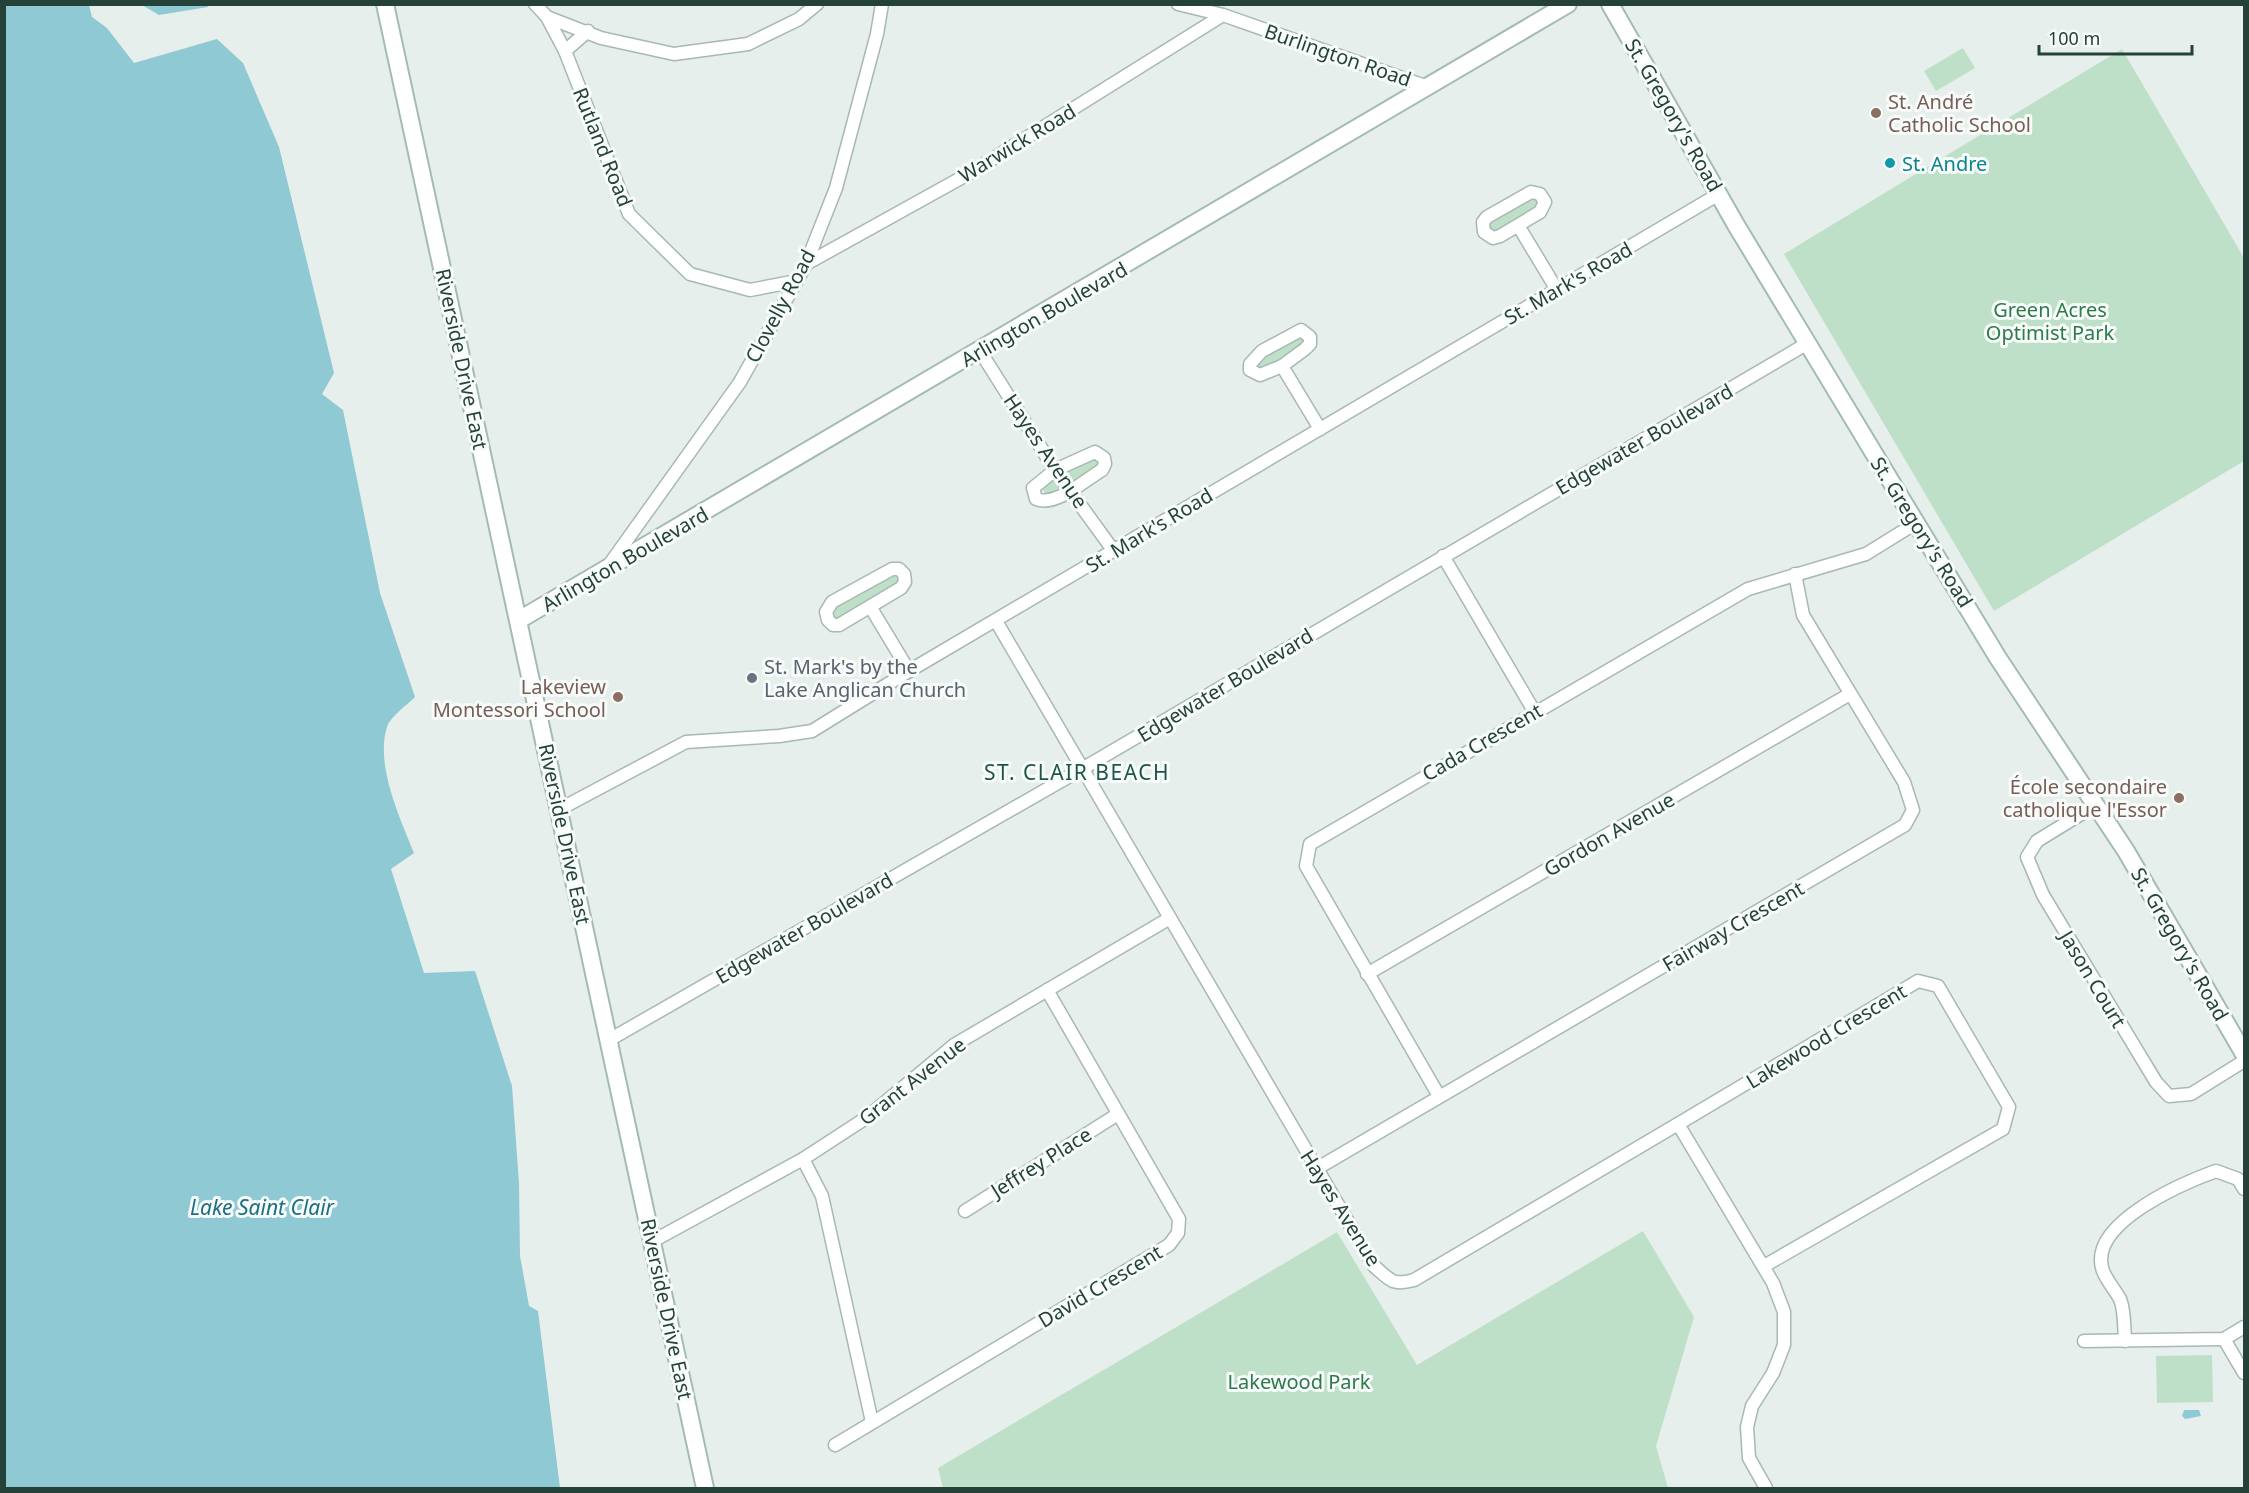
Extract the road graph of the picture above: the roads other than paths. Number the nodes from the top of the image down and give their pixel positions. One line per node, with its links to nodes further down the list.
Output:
1 (385, 4): 30 (street, Riverside Drive East)
2 (535, 4): 9 (street, Rutland Road)
3 (817, 4): 10 (street)
4 (882, 4): 15 (street, Clovelly Road)
5 (1178, 4): 8 (street, Burlington Road)
6 (1568, 4): 12 (street, Arlington Boulevard)
7 (1610, 4): 13 (street, St. Gregory's Road)
8 (1224, 15): 12 (street, Burlington Road); 15 (street, Warwick Road)
9 (547, 17): 10 (street); 11 (street, Rutland Road)
10 (588, 31): 11 (street)
11 (565, 51): 16 (street, Rutland Road)
12 (1428, 87): 19 (street, Arlington Boulevard)
13 (1719, 194): 17 (street, St. Mark's Road); 18 (street, St. Gregory's Road)
14 (1519, 227): 14 (street); 17 (street)
15 (806, 264): 16 (street, Clovelly Road)
16 (797, 281): 27 (street, Clovelly Road)
17 (1557, 290): 21 (street, St. Mark's Road)
18 (1808, 343): 24 (street, St. Gregory's Road); 26 (street, Edgewater Boulevard)
19 (980, 351): 22 (street, Hayes Avenue); 27 (street, Arlington Boulevard)
20 (1282, 366): 20 (street); 21 (street)
21 (1320, 429): 25 (street, St. Mark's Road)
22 (1055, 470): 23 (street, Hayes Avenue); 23 (street); 23 (street)
23 (1071, 489): 25 (street, Hayes Avenue)
24 (1916, 523): 28 (street, Cada Crescent); 36 (street, St. Gregory's Road)
25 (1113, 550): 31 (street, St. Mark's Road)
26 (1443, 556): 34 (street); 35 (street, Edgewater Boulevard)
27 (603, 573): 30 (street, Arlington Boulevard)
28 (1795, 574): 33 (street, Fairway Crescent); 34 (street, Cada Crescent)
29 (871, 608): 29 (street); 32 (street)
30 (519, 620): 37 (street, Riverside Drive East)
31 (996, 621): 32 (street, St. Mark's Road); 35 (street, Hayes Avenue)
32 (909, 671): 37 (street, St. Mark's Road)
33 (1850, 694): 39 (street, Gordon Avenue); 44 (street, Fairway Crescent)
34 (1534, 711): 39 (street, Cada Crescent)
35 (1082, 769): 38 (street, Hayes Avenue); 41 (street, Edgewater Boulevard)
36 (2094, 806): 42 (street, St. Gregory's Road); 43 (street, Jason Court)
37 (560, 809): 41 (street, Riverside Drive East)
38 (1170, 918): 40 (street, Grant Avenue); 48 (street, Hayes Avenue)
39 (1367, 974): 44 (street, Cada Crescent)
40 (1047, 990): 45 (street, David Crescent); 47 (street, Grant Avenue)
41 (609, 1040): 51 (street, Riverside Drive East)
42 (2244, 1054)
43 (2244, 1061)
44 (1438, 1096): 48 (street, Fairway Crescent)
45 (1118, 1114): 50 (street, Jeffrey Place); 58 (street, David Crescent)
46 (1678, 1124): 48 (street, Hayes Avenue); 52 (street); 52 (street, Lakewood Crescent)
47 (803, 1159): 51 (street, Grant Avenue); 58 (street)
48 (1316, 1168)
49 (2244, 1189): 56 (street)
50 (965, 1211)
51 (653, 1241): 60 (street, Riverside Drive East)
52 (1764, 1266): 61 (street)
53 (2244, 1327): 54 (street)
54 (2224, 1339): 56 (street); 57 (street)
55 (2084, 1341): 56 (street)
56 (2125, 1341)
57 (2244, 1373)
58 (872, 1422): 59 (street, David Crescent)
59 (836, 1445)
60 (705, 1488)
61 (1766, 1488)

